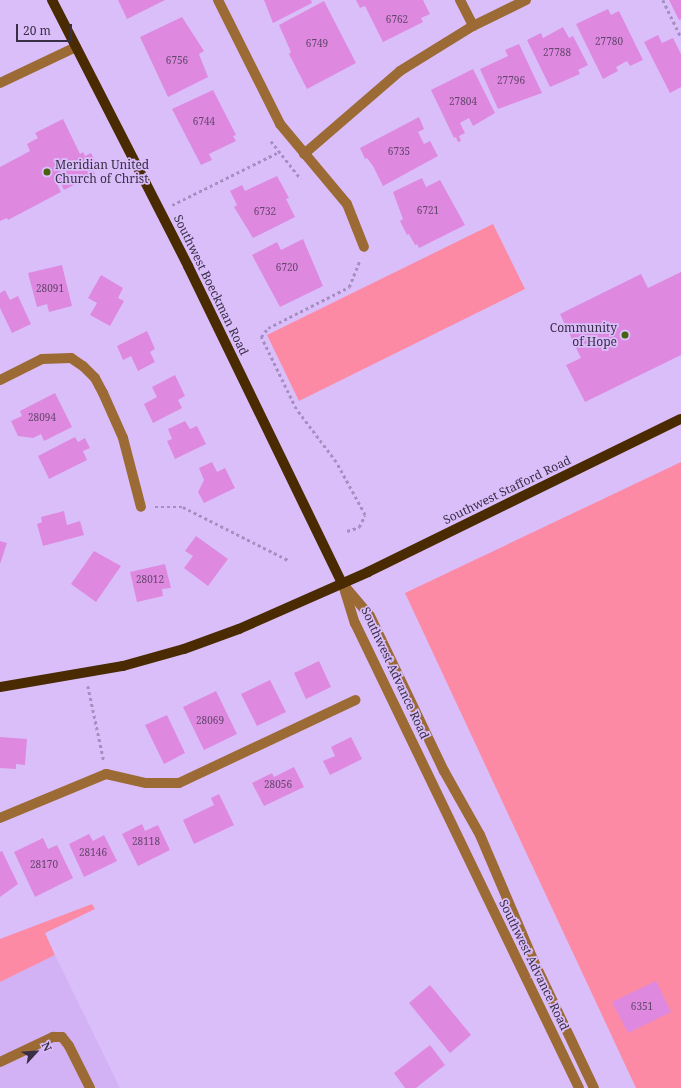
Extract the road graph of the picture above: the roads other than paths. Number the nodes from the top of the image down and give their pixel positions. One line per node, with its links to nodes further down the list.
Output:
1 (52, 0): 6 (main road, Southwest Boeckman Road)
2 (218, 0): 8 (street)
3 (460, 0): 5 (street)
4 (526, 0): 5 (street)
5 (473, 26): 8 (street)
6 (76, 48): 7 (street); 13 (main road, Southwest Boeckman Road)
7 (0, 83)
8 (304, 154): 9 (street)
9 (364, 247)
10 (0, 380): 12 (street)
11 (681, 419): 13 (main road, Southwest Stafford Road)
12 (141, 507)
13 (342, 583): 14 (main road, Southwest Stafford Road); 19 (street, Southwest Advance Road); 20 (street, Southwest Advance Road)
14 (0, 687)
15 (355, 700): 16 (street)
16 (0, 818)
17 (0, 1062): 18 (street)
18 (90, 1088)
19 (579, 1088)
20 (594, 1088)

